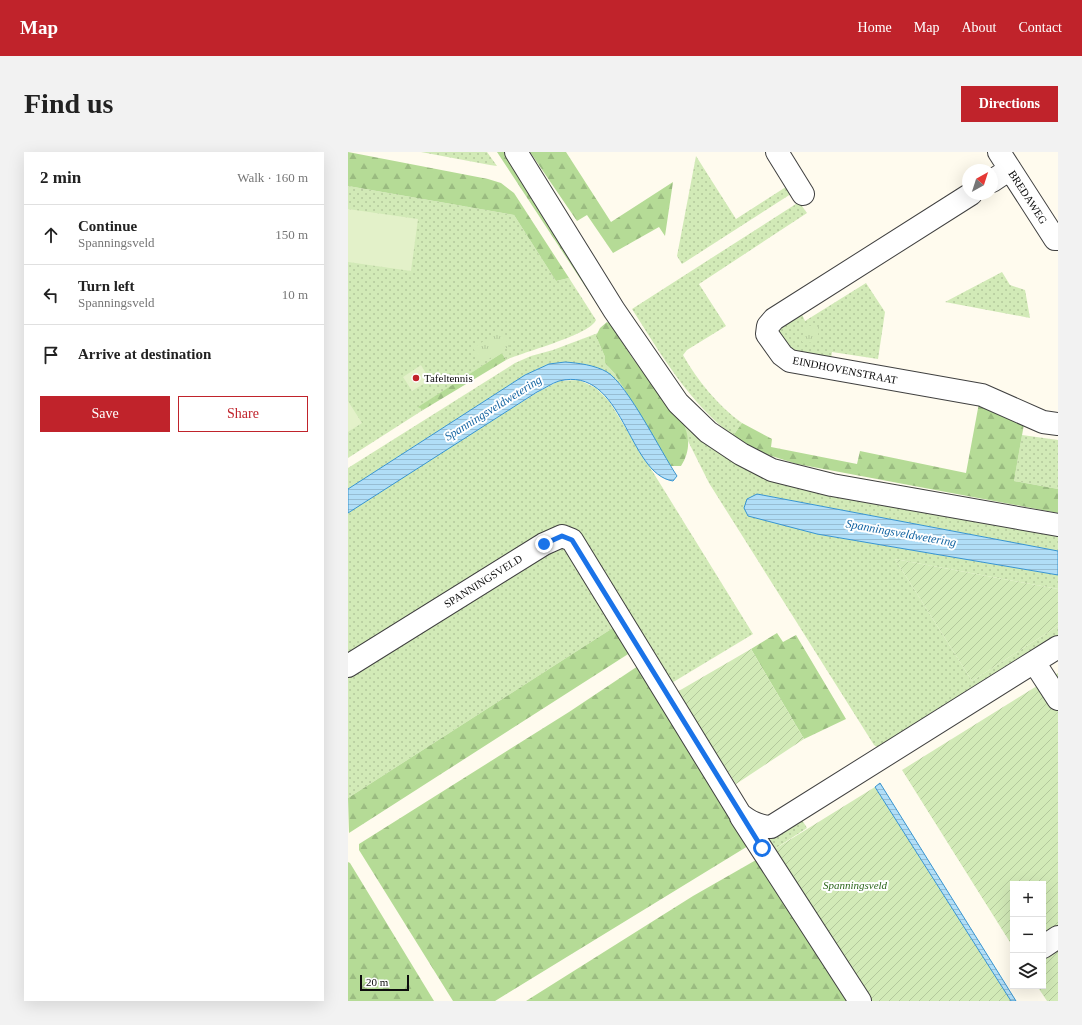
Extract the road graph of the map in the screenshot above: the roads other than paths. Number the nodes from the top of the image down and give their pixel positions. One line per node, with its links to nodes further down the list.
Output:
1 (516, 152): 9 (street)
2 (777, 152): 5 (street)
3 (1005, 161): 4 (street); 7 (street, BREDAWEG)
4 (998, 172)
5 (803, 194)
6 (962, 200): 8 (street, EINDHOVENSTRAAT)
7 (1058, 240)
8 (1058, 424)
9 (1058, 524)
10 (1058, 647): 11 (street, SPANNINGSVELD)
11 (1034, 662): 13 (street); 14 (street, SPANNINGSVELD)
12 (348, 666): 14 (street, SPANNINGSVELD)
13 (1058, 699)
14 (740, 814): 17 (street, SPANNINGSVELD)
15 (1058, 937): 16 (street)
16 (1046, 945)
17 (860, 1001)

